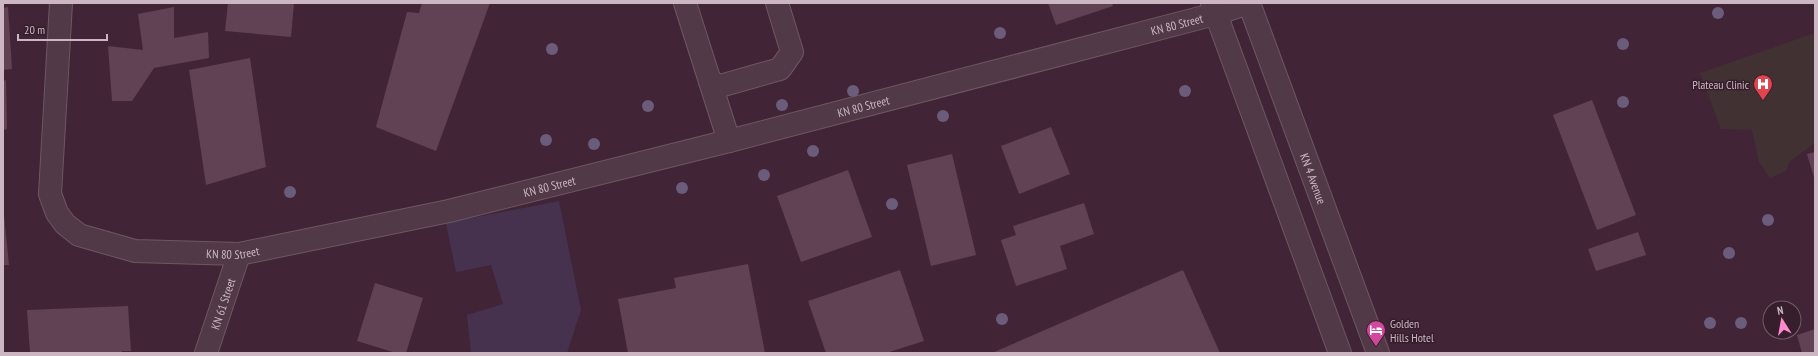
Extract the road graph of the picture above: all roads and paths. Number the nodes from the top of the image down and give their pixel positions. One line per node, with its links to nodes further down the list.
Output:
1 (61, 3): 8 (street, KN 80 Street)
2 (685, 3): 6 (street)
3 (777, 3): 6 (street)
4 (1249, 3): 5 (street, KN 80 Street); 11 (street, KN 4 Avenue)
5 (1214, 8): 7 (street, KN 80 Street); 10 (street)
6 (710, 82): 7 (street)
7 (729, 141): 8 (street, KN 80 Street)
8 (239, 254): 9 (street, KN 61 Street)
9 (206, 353)
10 (1340, 353)
11 (1378, 353)

